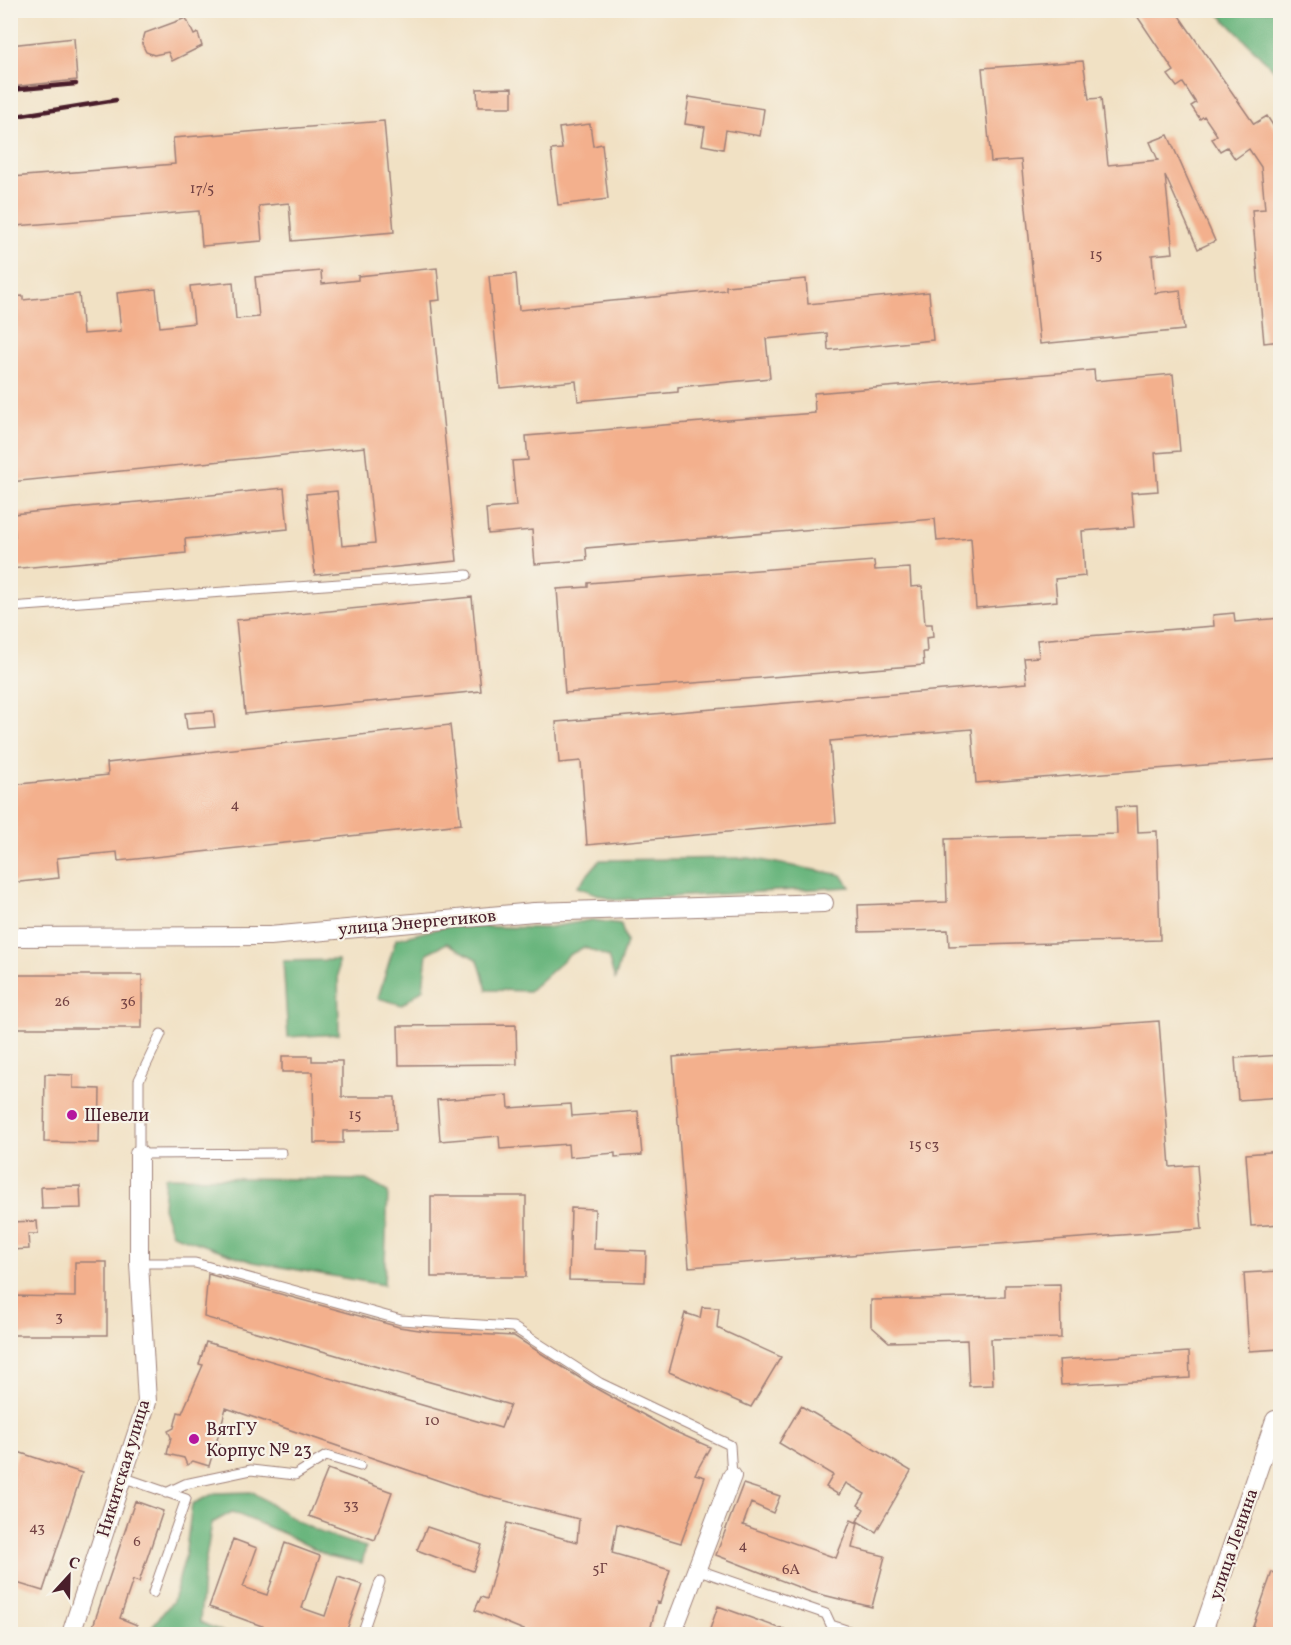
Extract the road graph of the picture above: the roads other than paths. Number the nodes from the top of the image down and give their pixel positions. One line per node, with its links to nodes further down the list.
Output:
1 (467, 575): 2 (lane)
2 (10, 607)
3 (824, 903): 4 (street, улица Энергетиков)
4 (10, 937)
5 (161, 1034): 7 (lane)
6 (282, 1152): 7 (lane)
7 (139, 1154): 8 (street, Никитская улица)
8 (139, 1263): 11 (lane); 12 (street, Никитская улица)
9 (1278, 1417): 21 (street, улица Ленина)
10 (360, 1466): 13 (lane)
11 (732, 1476): 14 (street)
12 (122, 1477): 13 (lane); 17 (street, Никитская улица)
13 (166, 1493): 16 (lane)
14 (696, 1569): 19 (street); 20 (lane)
15 (380, 1582): 18 (lane)
16 (153, 1593)
17 (71, 1635)
18 (362, 1635)
19 (672, 1635)
20 (858, 1635)
21 (1202, 1635)

